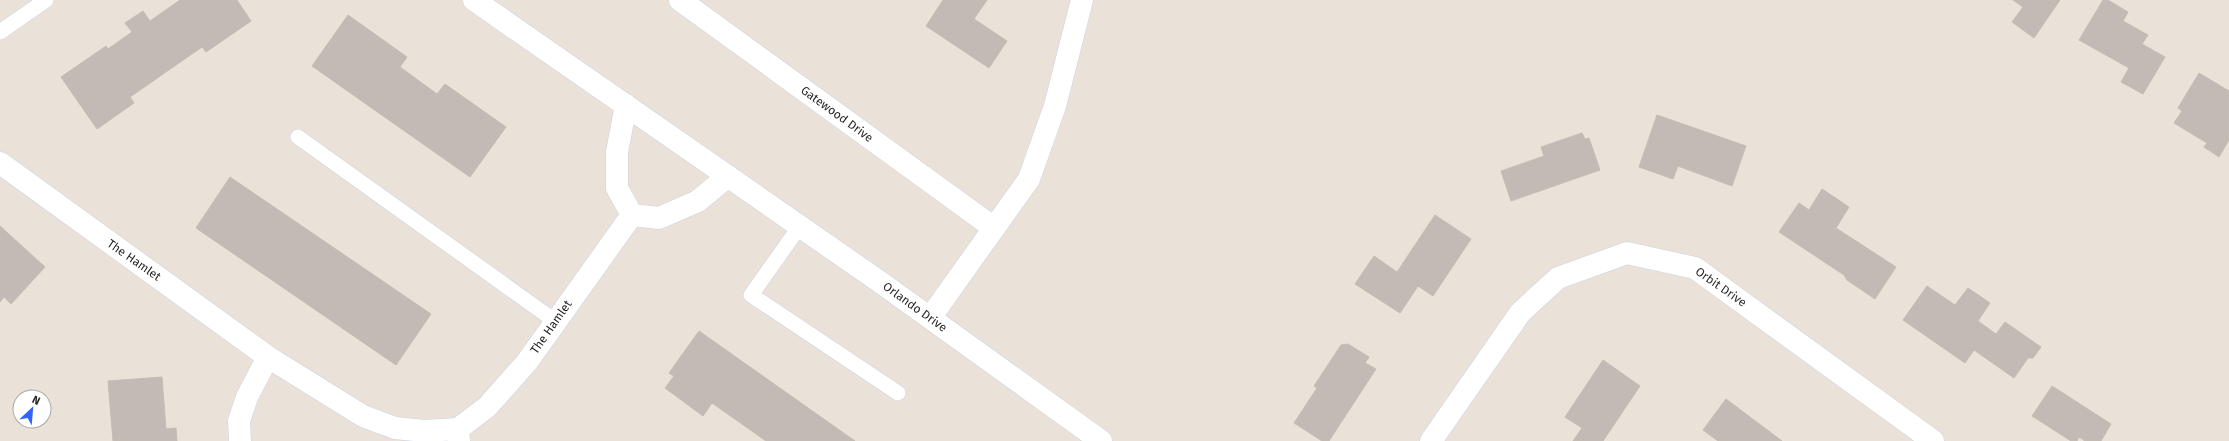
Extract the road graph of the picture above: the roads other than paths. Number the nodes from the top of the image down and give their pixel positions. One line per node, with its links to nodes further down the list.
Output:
1 (46, 0): 5 (lane)
2 (474, 0): 6 (street)
3 (680, 0): 12 (street, Gatewood Drive)
4 (1082, 0): 12 (street)
5 (0, 32)
6 (626, 105): 9 (street); 10 (street)
7 (298, 137): 14 (lane)
8 (0, 163): 15 (street, The Hamlet)
9 (728, 176): 10 (street); 11 (street, Orlando Drive)
10 (632, 215): 14 (street, The Hamlet)
11 (800, 226): 13 (street, Orlando Drive); 16 (lane)
12 (994, 228): 13 (street)
13 (930, 318): 19 (street, Orlando Drive)
14 (555, 321): 17 (street, The Hamlet)
15 (268, 357): 17 (street, The Hamlet); 18 (street)
16 (898, 394)
17 (458, 435)
18 (240, 441)
19 (1101, 441)
20 (1431, 441): 21 (street, Orbit Drive)
21 (1933, 441)

